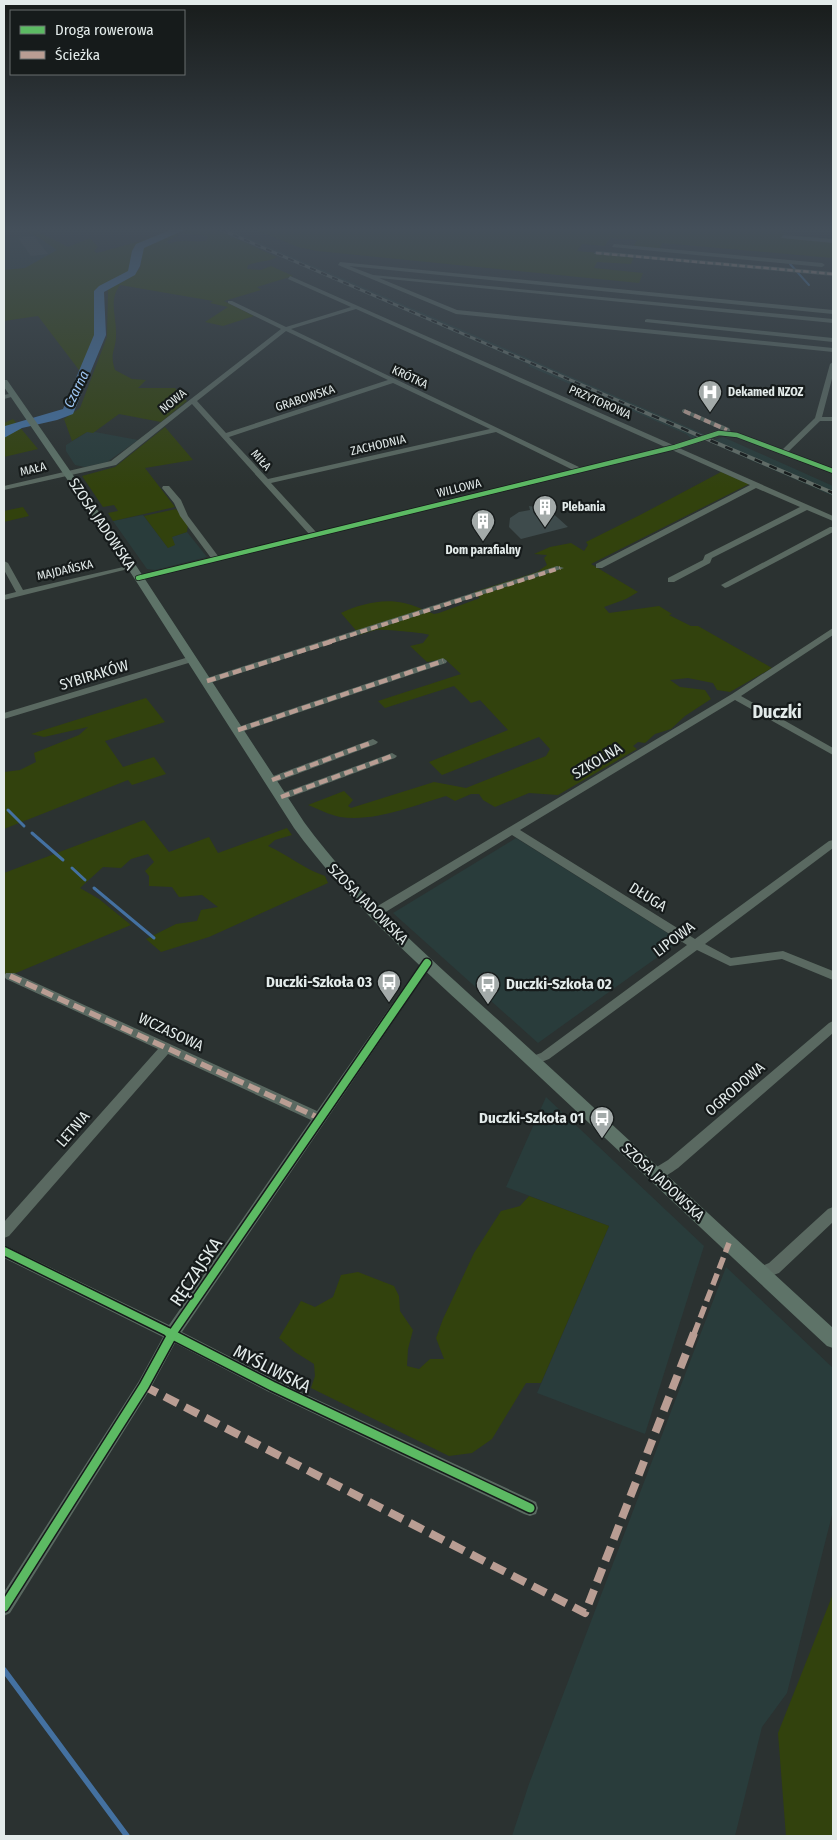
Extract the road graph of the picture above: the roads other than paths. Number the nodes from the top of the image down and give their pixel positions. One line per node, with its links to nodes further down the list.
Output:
1 (258, 316): 8 (street, KRÓTKA)
2 (327, 316): 8 (street)
3 (376, 316): 23 (street, PRZYTOROWA)
4 (494, 316): 10 (street)
5 (781, 316): 7 (street)
6 (647, 321): 9 (street)
7 (833, 321)
8 (285, 329): 13 (street, KRÓTKA); 15 (street, NOWA)
9 (833, 340)
10 (833, 350)
11 (833, 366): 17 (street)
12 (4, 382): 14 (main road, SZOSA JADOWSKA)
13 (393, 382): 19 (street, KRÓTKA); 22 (street, GRABOWSKA)
14 (8, 396): 28 (main road, SZOSA JADOWSKA)
15 (192, 400): 22 (street, MIŁA); 28 (street, NOWA)
16 (684, 411): 20 (street)
17 (818, 418): 18 (street); 21 (street)
18 (833, 419)
19 (496, 430): 26 (street, KRÓTKA); 29 (street, ZACHODNIA)
20 (728, 433): 23 (street, WILLOWA); 24 (street)
21 (799, 435): 24 (street); 25 (street)
22 (224, 436): 29 (street, MIŁA)
23 (675, 448): 26 (street, WILLOWA); 30 (street, PRZYTOROWA)
24 (772, 449): 25 (street)
25 (783, 453): 27 (street)
26 (580, 470): 36 (street, WILLOWA)
27 (833, 471)
28 (67, 473): 31 (street, MAŁA); 40 (main road, SZOSA JADOWSKA)
29 (266, 482): 36 (street, MIŁA)
30 (756, 485): 33 (street, PRZYTOROWA); 39 (street)
31 (4, 488)
32 (166, 488): 37 (street)
33 (807, 507): 34 (street, PRZYTOROWA); 43 (street)
34 (833, 519)
35 (833, 529): 44 (street)
36 (314, 535): 37 (street, WILLOWA)
37 (216, 559): 42 (street, WILLOWA)
38 (4, 563): 45 (street)
39 (599, 566)
40 (132, 567): 42 (main road, SZOSA JADOWSKA); 45 (street, MAJDAŃSKA)
41 (560, 568): 50 (street)
42 (138, 578): 48 (main road, SZOSA JADOWSKA)
43 (671, 580)
44 (726, 585)
45 (21, 593): 46 (street, MAJDAŃSKA)
46 (4, 597)
47 (833, 631): 51 (street, SZKOLNA)
48 (192, 659): 50 (main road, SZOSA JADOWSKA); 52 (street, SYBIRAKÓW)
49 (443, 661): 53 (street)
50 (207, 681): 53 (main road, SZOSA JADOWSKA)
51 (735, 696): 55 (street); 59 (street, SZKOLNA)
52 (4, 716)
53 (238, 730): 57 (main road, SZOSA JADOWSKA)
54 (373, 742): 57 (street)
55 (833, 752)
56 (392, 756): 58 (street)
57 (272, 780): 58 (main road, SZOSA JADOWSKA)
58 (281, 797): 61 (main road, SZOSA JADOWSKA)
59 (512, 830): 61 (street, SZKOLNA); 62 (street, DŁUGA)
60 (833, 843): 62 (street, LIPOWA)
61 (375, 913): 63 (main road, SZOSA JADOWSKA)
62 (695, 944): 65 (street, DŁUGA); 68 (street, LIPOWA)
63 (427, 963): 68 (main road, SZOSA JADOWSKA); 69 (street, RĘCZAJSKA)
64 (10, 976): 67 (street, WCZASOWA)
65 (833, 976)
66 (833, 1026): 70 (street, OGRODOWA)
67 (166, 1048): 69 (street, WCZASOWA); 72 (street, LETNIA)
68 (534, 1060): 70 (main road, SZOSA JADOWSKA)
69 (318, 1118): 75 (street, RĘCZAJSKA)
70 (655, 1175): 74 (main road, SZOSA JADOWSKA)
71 (833, 1213): 74 (street)
72 (4, 1232)
73 (4, 1251): 75 (street, MYŚLIWSKA)
74 (762, 1273): 76 (main road, SZOSA JADOWSKA)
75 (172, 1334): 77 (street, MYŚLIWSKA); 78 (street, RĘCZAJSKA)
76 (833, 1340)
77 (530, 1508)
78 (4, 1607)

